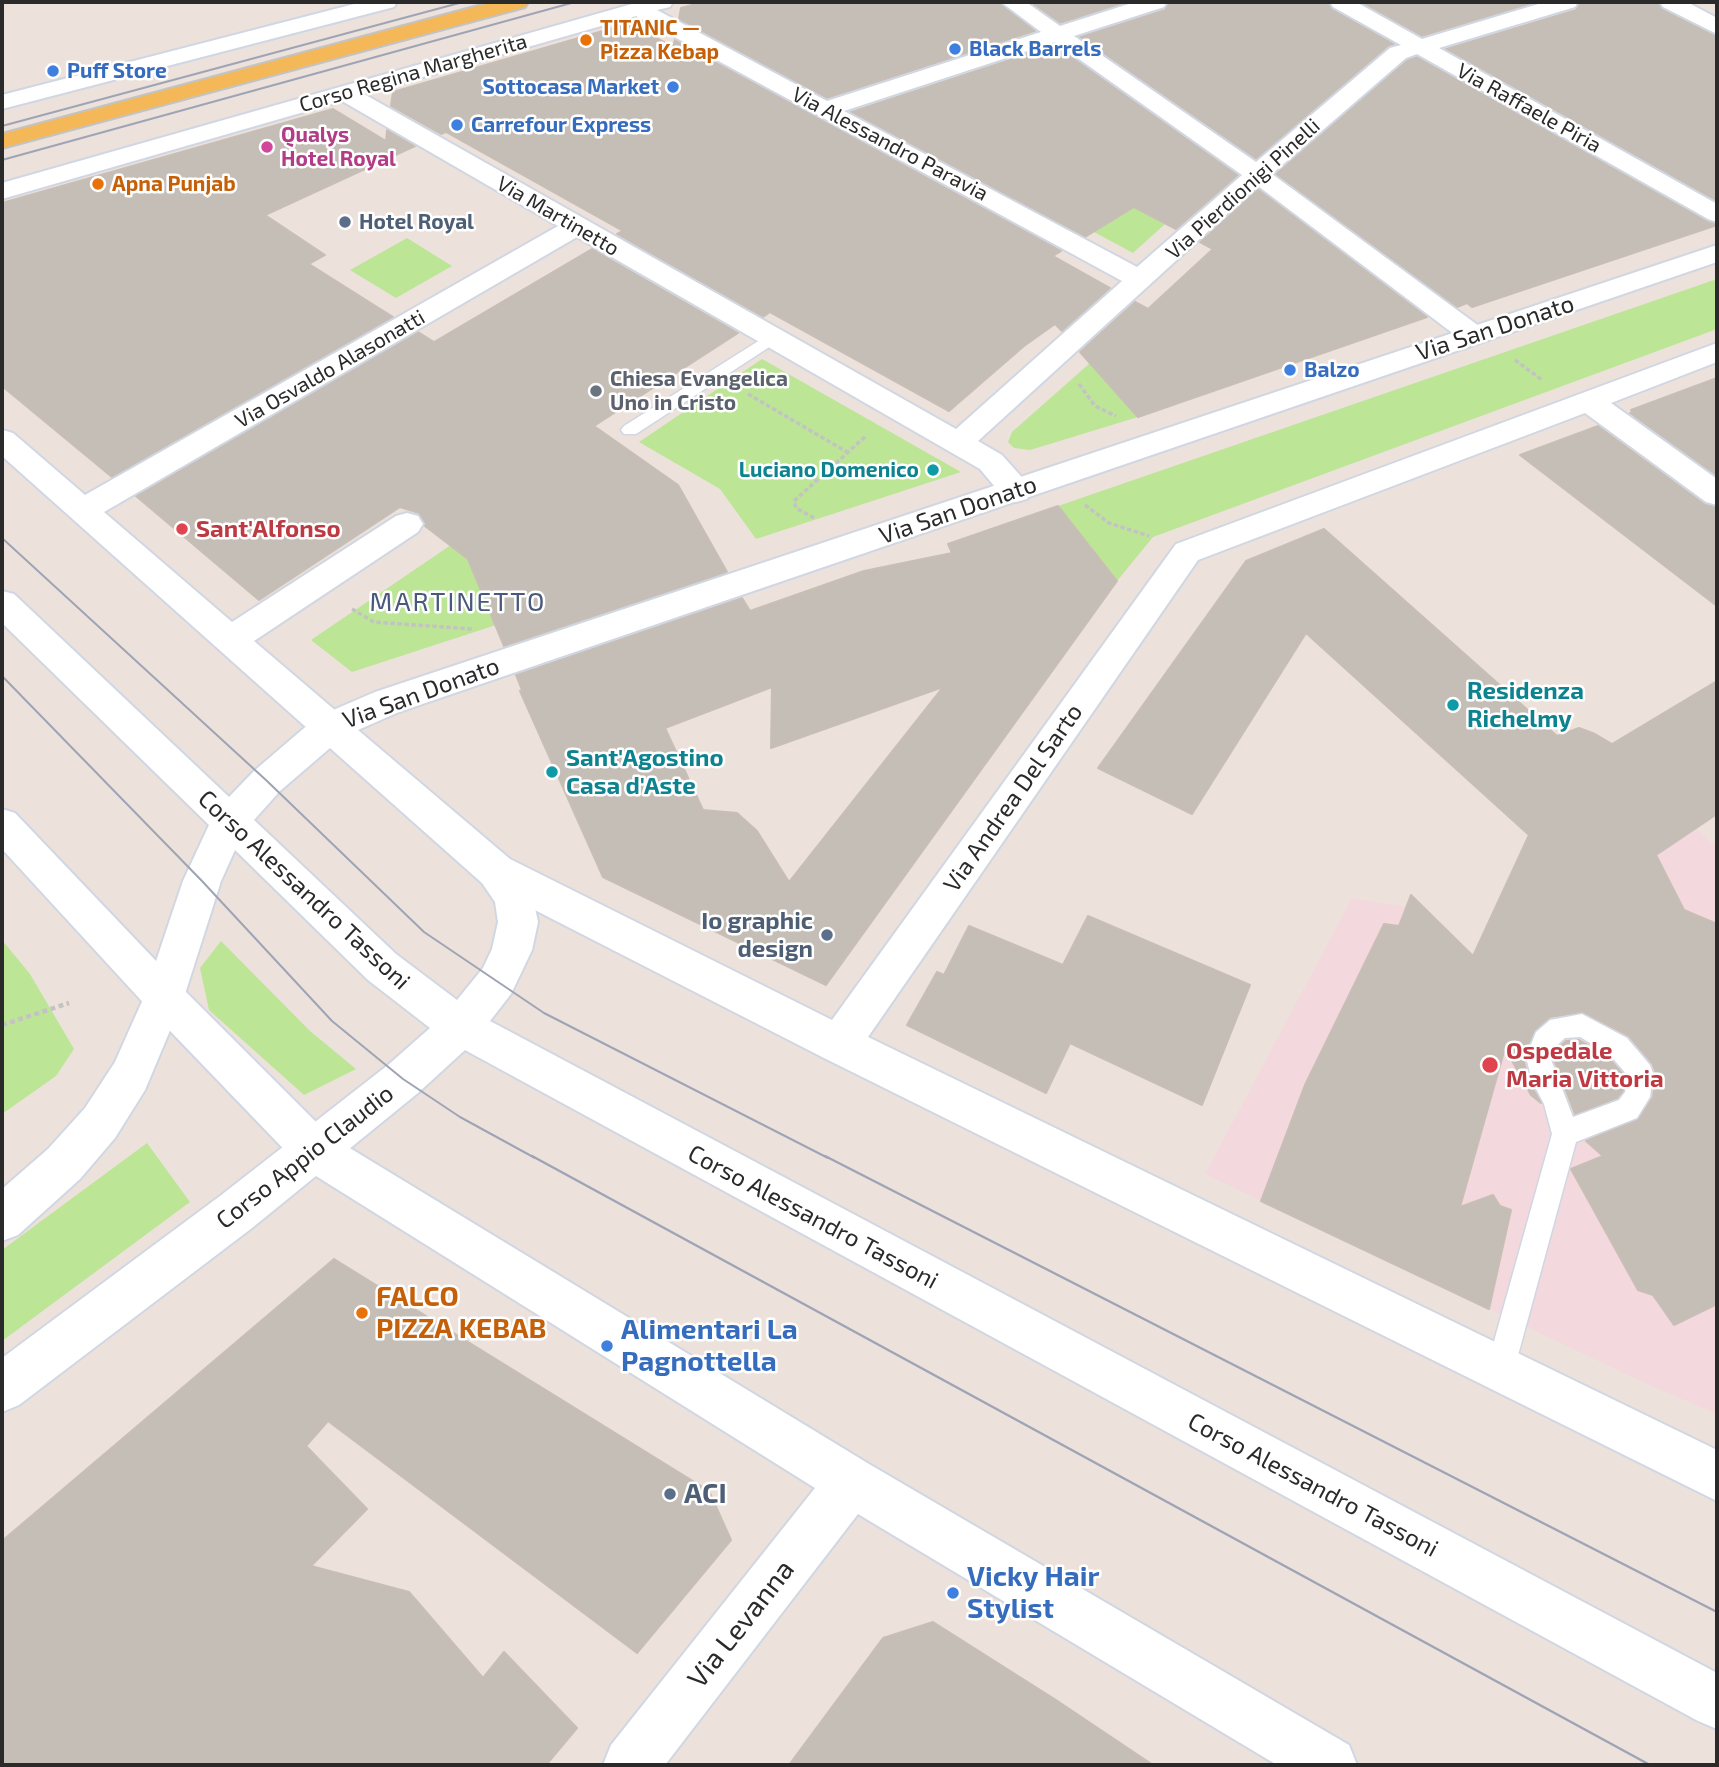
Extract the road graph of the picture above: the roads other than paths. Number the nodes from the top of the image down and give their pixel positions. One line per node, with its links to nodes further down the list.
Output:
1 (310, 2): 13 (street)
2 (386, 2): 13 (street)
3 (517, 2): 18 (main road, Corso Regina Margherita)
4 (662, 2): 10 (street, Corso Regina Margherita)
5 (1012, 2): 12 (street)
6 (1156, 2): 12 (street)
7 (1340, 2): 14 (street, Via Raffaele Piria)
8 (1567, 2): 14 (street, Via Pierdionigi Pinelli)
9 (1671, 2): 11 (street)
10 (638, 9): 15 (street, Corso Regina Margherita); 17 (street, Via Alessandro Paravia)
11 (1717, 27)
12 (1057, 33): 17 (street); 19 (street)
13 (229, 43): 16 (street)
14 (1419, 46): 19 (street, Via Pierdionigi Pinelli); 21 (street, Via Raffaele Piria)
15 (345, 93): 20 (street, Corso Regina Margherita); 22 (street, Via Martinetto)
16 (2, 102)
17 (826, 109): 24 (street, Via Alessandro Paravia)
18 (2, 141)
19 (1257, 174): 24 (street, Via Pierdionigi Pinelli); 25 (street)
20 (2, 191)
21 (1717, 214)
22 (575, 227): 26 (street, Via Martinetto); 34 (street, Via Osvaldo Alasonatti)
23 (1717, 253): 25 (street, Via San Donato)
24 (1141, 280): 31 (street, Via Pierdionigi Pinelli)
25 (1473, 335): 32 (street, Via San Donato)
26 (771, 338): 29 (lane); 31 (street, Via Martinetto)
27 (1717, 352): 28 (street)
28 (1587, 400): 33 (street); 44 (street, Via Andrea Del Sarto)
29 (630, 430)
30 (2, 440): 34 (street)
31 (958, 443): 32 (street, Via Martinetto)
32 (1016, 491): 38 (street, Via San Donato)
33 (1717, 494)
34 (83, 510): 37 (street)
35 (407, 524): 37 (street)
36 (2, 603): 39 (street, Corso Alessandro Tassoni)
37 (231, 640): 38 (street)
38 (330, 727): 39 (street, Via San Donato); 41 (street)
39 (230, 821): 42 (street); 43 (street, Corso Alessandro Tassoni)
40 (2, 824): 42 (street)
41 (496, 871): 43 (street, Corso Appio Claudio); 44 (street)
42 (164, 997): 46 (street); 47 (street)
43 (461, 1027): 46 (street, Corso Appio Claudio); 52 (street, Corso Alessandro Tassoni)
44 (839, 1044): 48 (street)
45 (1565, 1134): 45 (lane); 48 (lane)
46 (315, 1151): 49 (street, Corso Appio Claudio); 51 (street)
47 (2, 1219)
48 (1500, 1370): 50 (street)
49 (2, 1388)
50 (1717, 1476)
51 (850, 1482): 53 (street, Via Levanna); 54 (street)
52 (1717, 1702)
53 (631, 1765)
54 (1329, 1765)

